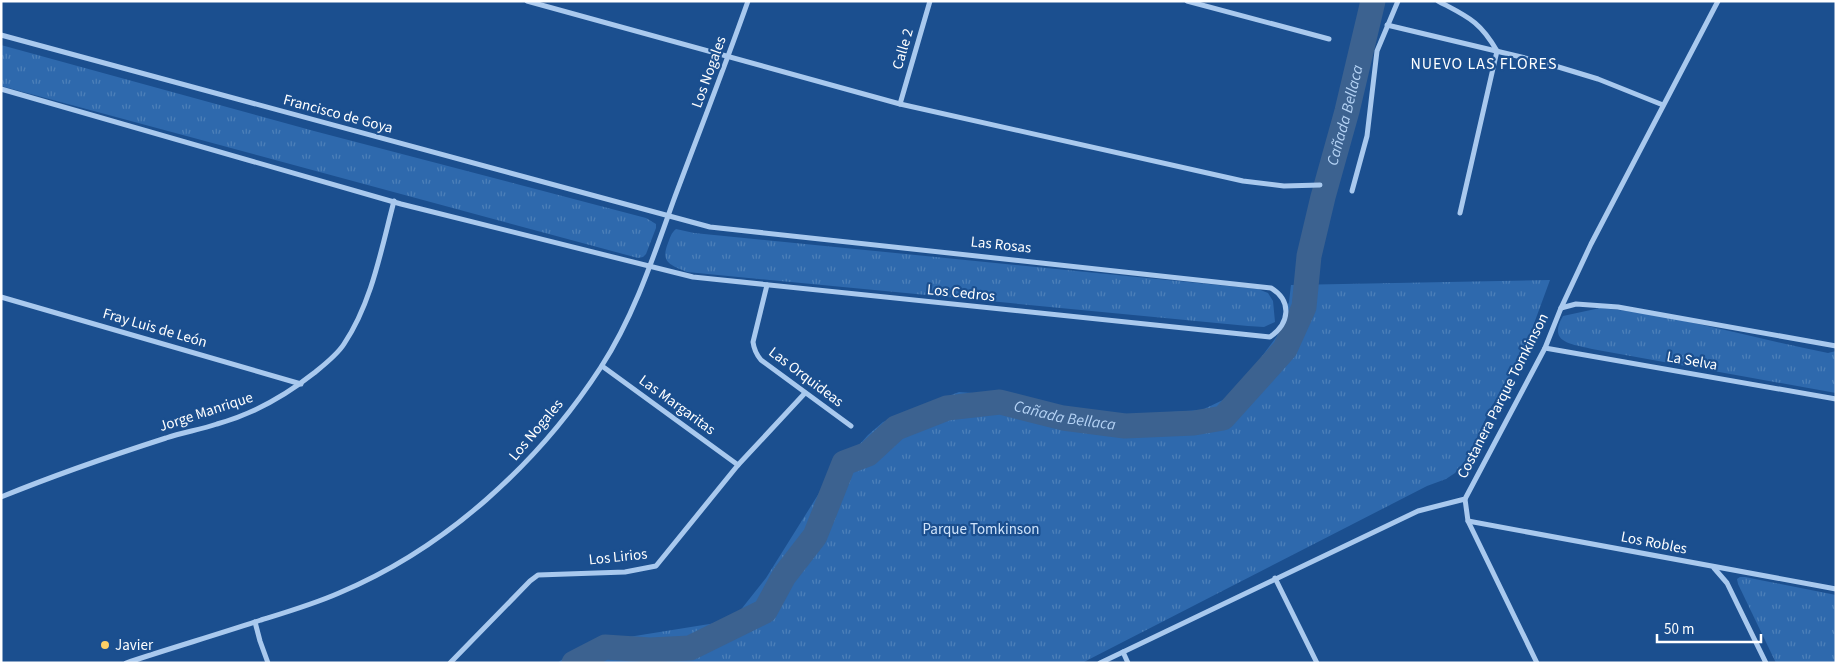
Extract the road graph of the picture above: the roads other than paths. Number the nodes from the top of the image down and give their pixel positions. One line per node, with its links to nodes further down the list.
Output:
1 (527, 1): 12 (street)
2 (748, 1): 12 (street, Los Nogales)
3 (930, 1): 14 (street, Calle 2)
4 (1187, 1): 10 (street)
5 (1398, 1): 8 (street)
6 (1438, 1): 11 (street)
7 (1718, 1): 15 (street, Costanera Parque Tomkinson)
8 (1387, 25): 11 (street); 17 (street)
9 (1, 35): 20 (street, Francisco de Goya)
10 (1329, 39)
11 (1497, 51): 15 (street); 19 (street)
12 (728, 57): 14 (street); 20 (street, Los Nogales)
13 (1, 89): 18 (street)
14 (900, 104): 16 (street)
15 (1663, 105): 24 (street, Costanera Parque Tomkinson)
16 (1320, 185)
17 (1352, 192)
18 (394, 201): 21 (street); 29 (street, Jorge Manrique)
19 (1460, 213)
20 (668, 216): 21 (street, Los Nogales); 25 (street, Las Rosas)
21 (650, 268): 22 (street, Los Cedros); 28 (street, Los Nogales)
22 (767, 285): 25 (street, Los Cedros); 30 (street, Las Orquideas)
23 (1, 297): 29 (street, Fray Luis de León)
24 (1561, 308): 26 (street); 27 (street, Costanera Parque Tomkinson)
25 (1270, 337)
26 (1836, 346)
27 (1545, 348): 31 (street, La Selva); 35 (street, Costanera Parque Tomkinson)
28 (602, 366): 33 (street, Las Margaritas); 40 (street, Los Nogales)
29 (301, 384): 34 (street, Jorge Manrique)
30 (805, 393): 32 (street, Las Orquideas); 33 (street, Los Lirios)
31 (1836, 399)
32 (851, 426)
33 (738, 465): 46 (street, Los Lirios)
34 (1, 497)
35 (1465, 499): 36 (street); 38 (street, Costanera Parque Tomkinson)
36 (1468, 521): 37 (street, Los Robles); 50 (street)
37 (1714, 567): 39 (street, Los Robles); 51 (street)
38 (1275, 578): 41 (street, Costanera Parque Tomkinson); 49 (street)
39 (1836, 589)
40 (255, 622): 42 (street, Los Nogales); 45 (street)
41 (1123, 652): 47 (street, Costanera Parque Tomkinson); 48 (street)
42 (146, 656): 43 (street, Los Nogales); 44 (street)
43 (126, 663)
44 (148, 663)
45 (268, 663)
46 (450, 663)
47 (1100, 663)
48 (1128, 663)
49 (1317, 663)
50 (1537, 663)
51 (1766, 663)

